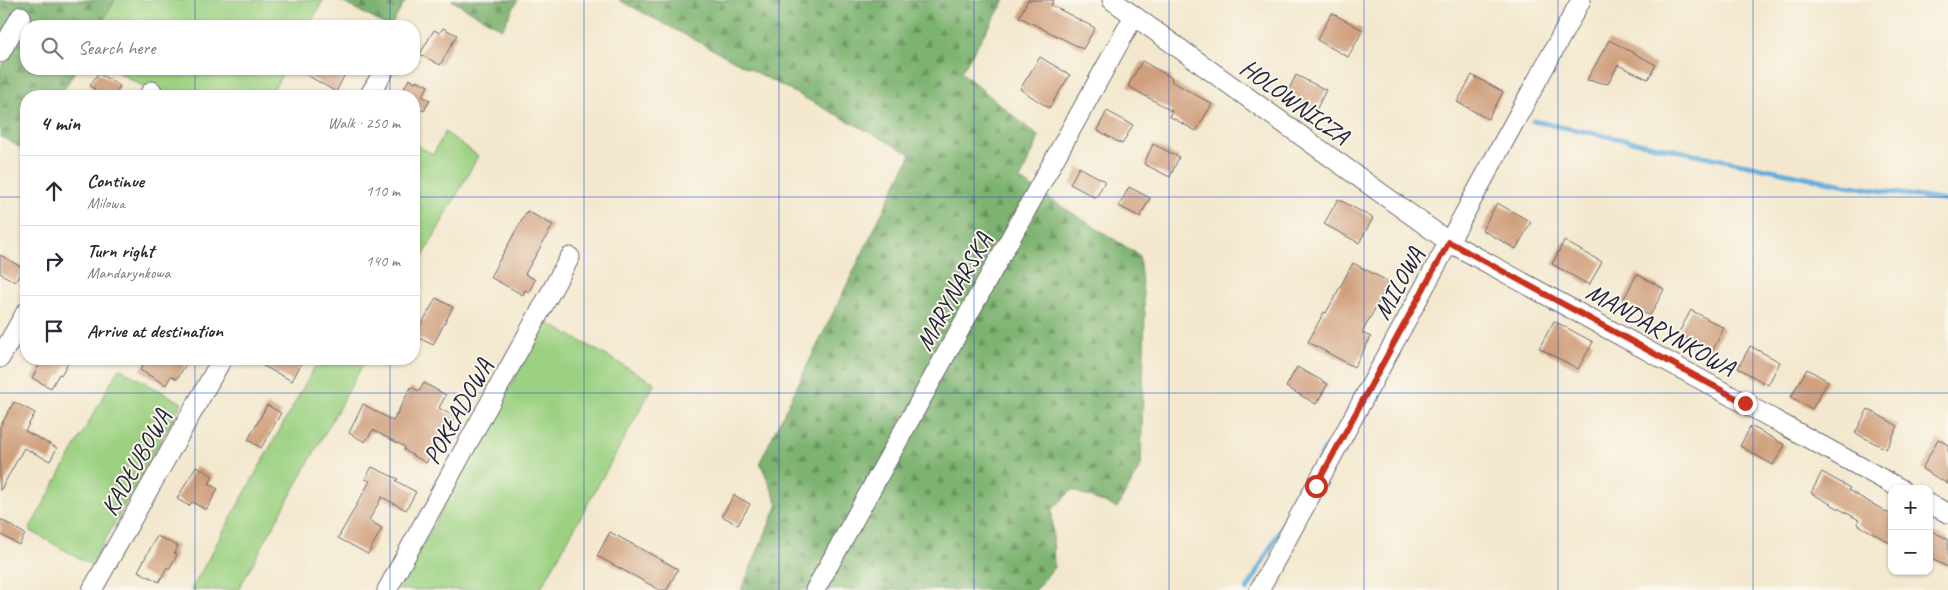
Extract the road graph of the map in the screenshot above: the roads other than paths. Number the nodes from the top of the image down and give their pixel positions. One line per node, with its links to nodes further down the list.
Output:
1 (1112, 0): 4 (street, HOLOWNICZA)
2 (1581, 0): 8 (street, MILOWA)
3 (21, 16): 5 (street)
4 (1134, 16): 8 (street, HOLOWNICZA); 18 (street, MARYNARSKA)
5 (0, 53)
6 (381, 75): 7 (street)
7 (373, 90)
8 (1449, 242): 13 (street, MANDARYNKOWA); 19 (street, MILOWA)
9 (570, 257): 17 (street, POKŁADOWA)
10 (20, 323): 11 (street)
11 (0, 358)
12 (219, 365): 16 (street, KADŁUBOWA)
13 (1894, 485)
14 (1933, 506): 15 (street)
15 (1948, 513)
16 (92, 590)
17 (387, 590)
18 (815, 590)
19 (1259, 590)

